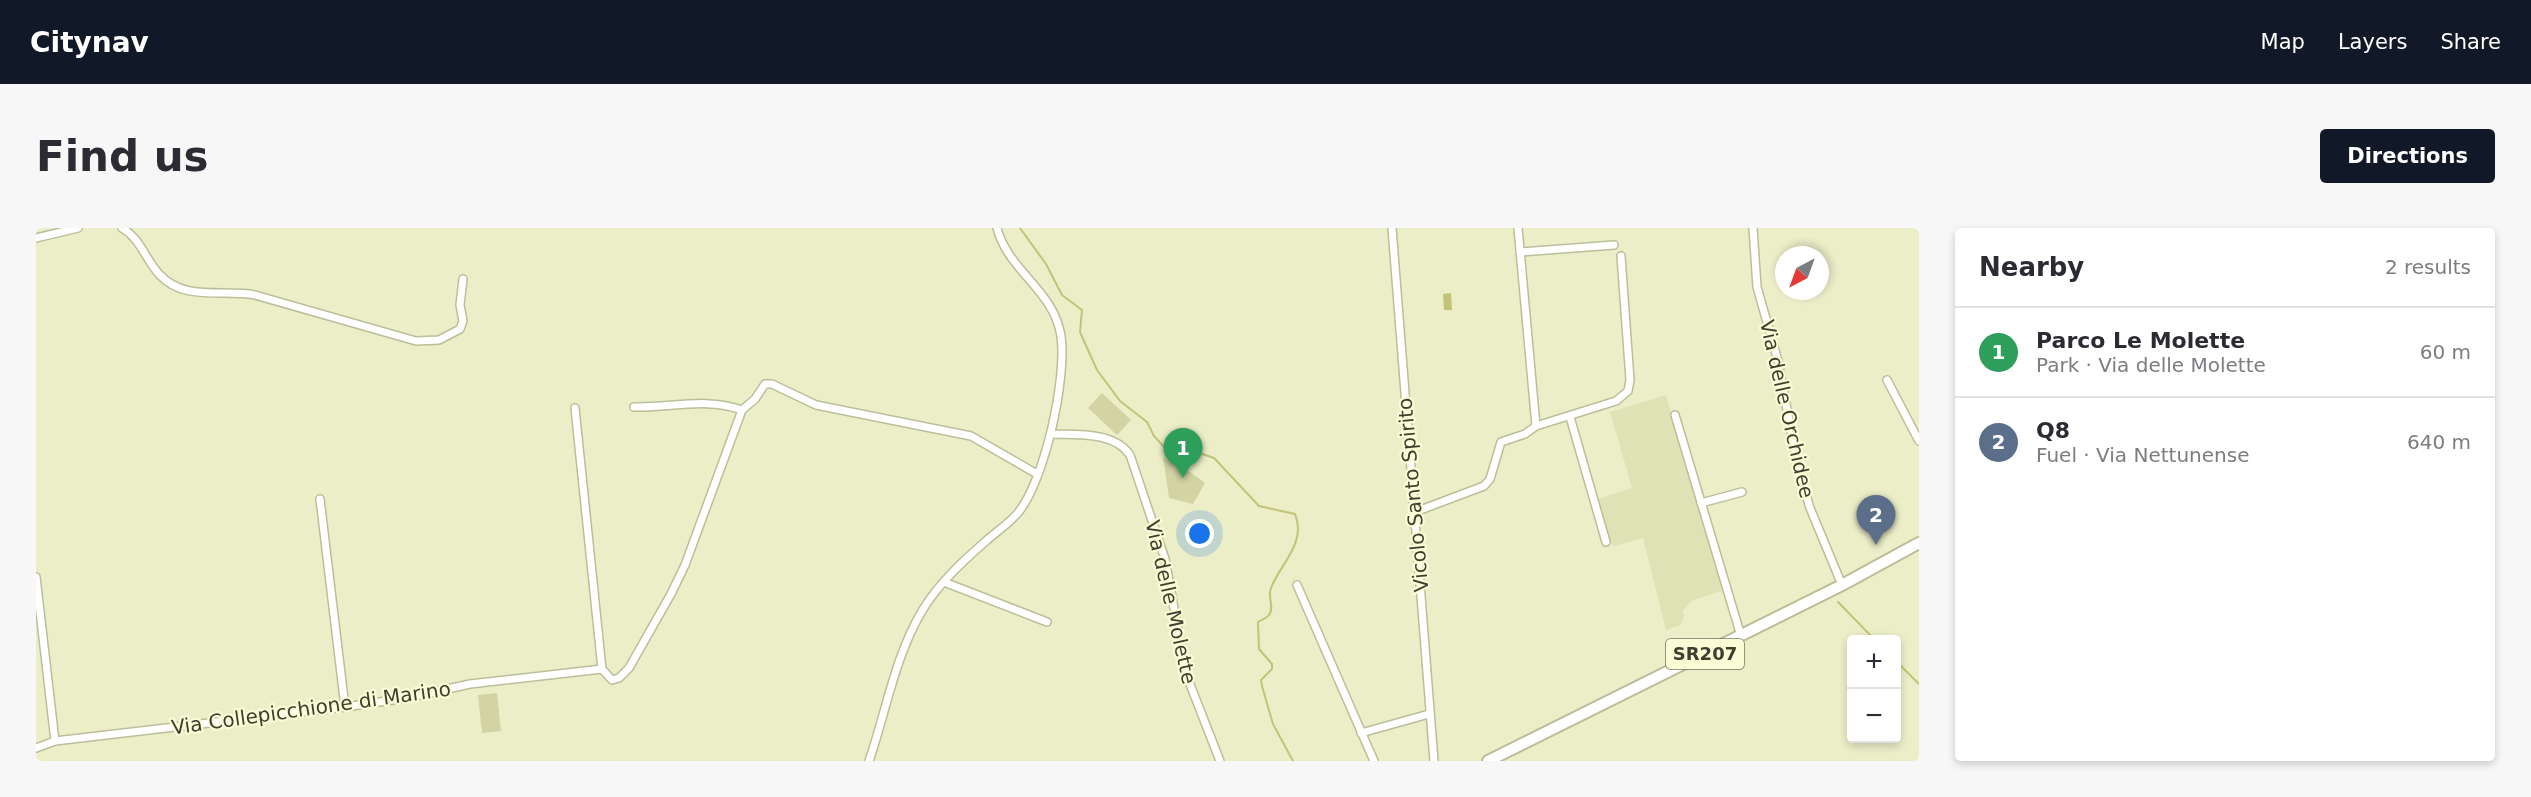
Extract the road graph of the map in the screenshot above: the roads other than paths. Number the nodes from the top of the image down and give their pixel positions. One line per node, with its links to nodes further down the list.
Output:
1 (78, 228): 8 (street)
2 (122, 228): 9 (street)
3 (138, 228): 9 (street)
4 (997, 228): 21 (street)
5 (1392, 228): 27 (street, Vicolo Santo Spirito)
6 (1518, 228): 11 (street)
7 (1753, 228): 33 (street, Via delle Orchidee)
8 (36, 237)
9 (137, 240): 13 (street)
10 (1614, 245): 11 (street)
11 (1520, 252): 20 (street)
12 (1621, 256): 19 (street)
13 (463, 279)
14 (1887, 380): 22 (street)
15 (634, 407): 17 (street)
16 (575, 408): 36 (street)
17 (742, 410): 23 (street, Via Collepicchione di Marino); 36 (street, Via Collepicchione di Marino)
18 (1675, 415): 26 (street)
19 (1570, 417): 20 (street); 28 (street)
20 (1536, 426): 27 (street)
21 (1051, 434): 23 (street); 43 (street, Via delle Molette)
22 (1919, 441)
23 (1037, 474): 31 (street)
24 (1742, 492): 26 (street)
25 (320, 499): 37 (street)
26 (1701, 503): 35 (street)
27 (1415, 512): 38 (street, Vicolo Santo Spirito)
28 (1606, 542)
29 (1919, 543): 33 (main road, SR207)
30 (36, 577): 40 (street)
31 (944, 582): 34 (street); 42 (street)
32 (1297, 585): 39 (street)
33 (1842, 585): 35 (main road, SR207)
34 (1047, 622)
35 (1741, 636): 46 (main road, SR207)
36 (602, 669): 37 (street, Via Collepicchione di Marino)
37 (345, 707): 40 (street, Via Collepicchione di Marino)
38 (1429, 714): 39 (street); 45 (street, Vicolo Santo Spirito)
39 (1361, 732): 44 (street)
40 (55, 741): 41 (street, Via Collepicchione di Marino)
41 (36, 748)
42 (869, 761)
43 (1220, 761)
44 (1374, 761)
45 (1434, 761)
46 (1488, 761)

